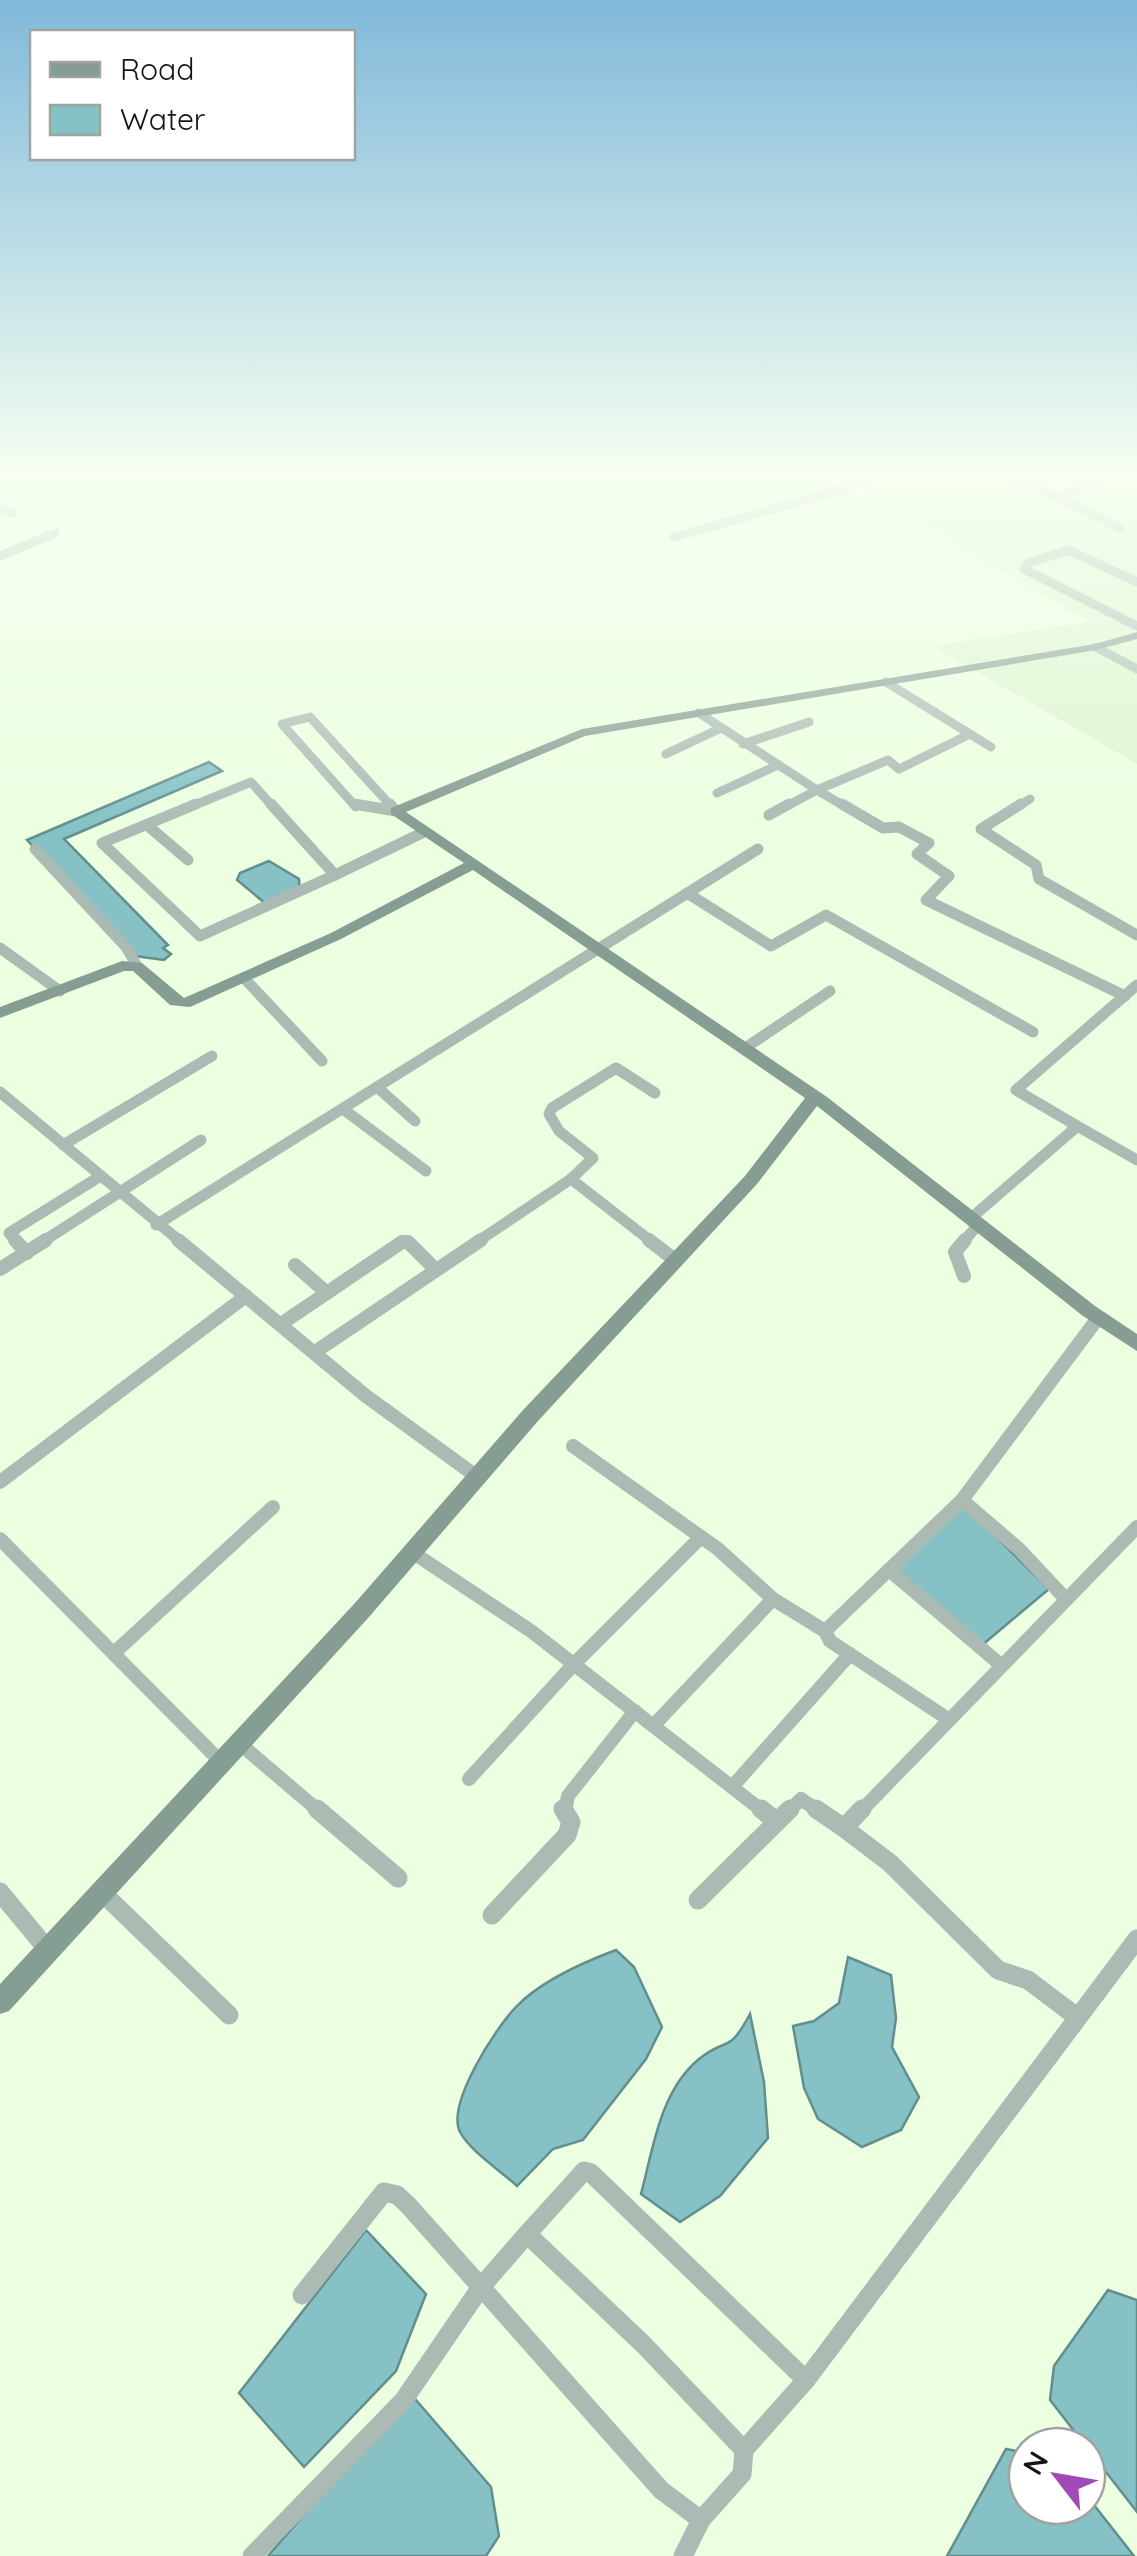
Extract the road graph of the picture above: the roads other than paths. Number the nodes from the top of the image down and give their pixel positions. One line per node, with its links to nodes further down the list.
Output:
1 (1070, 592): 2 (street)
2 (1137, 626)
3 (1137, 634): 4 (street)
4 (1096, 647): 5 (street); 6 (street)
5 (1137, 669)
6 (886, 682): 7 (street); 10 (street)
7 (699, 713): 9 (street); 18 (street)
8 (809, 722): 11 (street)
9 (721, 728): 11 (street); 13 (street)
10 (968, 734): 12 (street); 15 (street)
11 (743, 744): 14 (street)
12 (991, 748)
13 (666, 754)
14 (776, 766): 15 (street); 16 (street)
15 (818, 790): 19 (street); 36 (street)
16 (717, 793)
17 (1030, 800): 28 (street)
18 (396, 811): 18 (street); 21 (street)
19 (768, 815)
20 (147, 824): 24 (street); 26 (street); 26 (street)
21 (424, 832): 25 (street); 26 (street)
22 (35, 849): 31 (street)
23 (758, 849): 27 (street)
24 (188, 860)
25 (471, 865): 30 (street); 32 (street)
26 (336, 877)
27 (686, 894): 30 (street); 38 (street)
28 (1137, 935)
29 (0, 948): 35 (street)
30 (603, 948): 39 (street); 42 (street)
31 (138, 966): 32 (street); 35 (street)
32 (244, 978): 41 (street)
33 (1137, 985): 36 (street)
34 (830, 990): 39 (street)
35 (60, 991): 37 (street)
36 (1125, 996): 48 (street)
37 (0, 1013)
38 (1033, 1032)
39 (745, 1048): 45 (street)
40 (212, 1056): 50 (street)
41 (322, 1060)
42 (377, 1087): 46 (street); 47 (street)
43 (0, 1092): 50 (street)
44 (655, 1094): 54 (street)
45 (815, 1097): 56 (street); 59 (street)
46 (343, 1109): 52 (street); 57 (street)
47 (415, 1121)
48 (1072, 1123): 51 (street); 56 (street)
49 (201, 1140): 55 (street)
50 (63, 1145): 53 (street)
51 (1137, 1160)
52 (426, 1171)
53 (99, 1176): 55 (street); 58 (street)
54 (571, 1178): 59 (street); 62 (street)
55 (118, 1192): 57 (street); 58 (street)
56 (974, 1222): 63 (street); 66 (street)
57 (156, 1225): 65 (street)
58 (27, 1253): 61 (street)
59 (674, 1260): 71 (street)
60 (295, 1266): 64 (street)
61 (0, 1269)
62 (436, 1270): 64 (street); 69 (street)
63 (964, 1276)
64 (327, 1293): 67 (street)
65 (246, 1296): 67 (street); 72 (street)
66 (1098, 1318): 68 (street); 73 (street)
67 (281, 1324): 69 (street)
68 (1137, 1344)
69 (315, 1352): 71 (street)
70 (573, 1446): 76 (street)
71 (476, 1476): 78 (street)
72 (0, 1482)
73 (962, 1500): 79 (street); 80 (street)
74 (273, 1507): 83 (street)
75 (1137, 1527): 80 (street)
76 (701, 1537): 81 (street); 85 (street)
77 (0, 1540): 83 (street)
78 (412, 1552): 85 (street); 90 (street)
79 (889, 1570): 82 (street); 86 (street)
80 (1064, 1597): 86 (street)
81 (773, 1598): 82 (street); 89 (street)
82 (825, 1631): 84 (street)
83 (114, 1653): 91 (street)
84 (850, 1654): 88 (street); 93 (street)
85 (573, 1664): 87 (street); 92 (street)
86 (1001, 1665): 88 (street)
87 (636, 1711): 89 (street); 100 (street)
88 (948, 1720): 95 (street)
89 (654, 1725): 93 (street)
90 (239, 1743): 91 (street); 96 (street)
91 (221, 1762): 102 (street)
92 (469, 1779)
93 (732, 1787): 94 (street)
94 (775, 1820): 95 (street); 98 (street)
95 (844, 1828): 105 (street)
96 (398, 1878)
97 (0, 1892): 102 (street)
98 (698, 1900)
99 (112, 1902): 104 (street)
100 (492, 1915)
101 (1137, 1939): 105 (street)
102 (48, 1950): 103 (street)
103 (0, 2002)
104 (229, 2015)
105 (1076, 2018): 109 (street)
106 (527, 2234): 107 (street); 109 (street); 110 (street)
107 (481, 2287): 108 (street); 111 (street); 112 (street)
108 (302, 2295)
109 (806, 2380): 110 (street)
110 (744, 2450): 111 (street)
111 (702, 2520): 113 (street)
112 (252, 2556)
113 (683, 2556)

